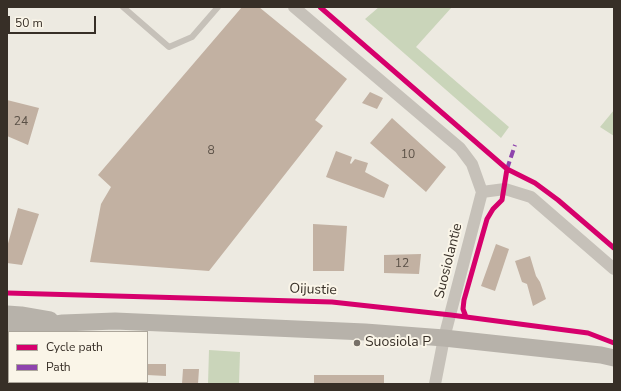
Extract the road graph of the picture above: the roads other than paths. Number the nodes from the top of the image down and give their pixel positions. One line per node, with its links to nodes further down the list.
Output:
1 (123, 7): 2 (lane)
2 (218, 7)
3 (294, 7): 4 (street)
4 (482, 192): 5 (street); 9 (street, Suosiolantie)
5 (614, 269)
6 (7, 314): 7 (main road)
7 (64, 323): 8 (main road); 9 (main road)
8 (7, 330)
9 (444, 338): 10 (main road); 11 (street, Suosiolantie)
10 (614, 358)
11 (434, 384)

